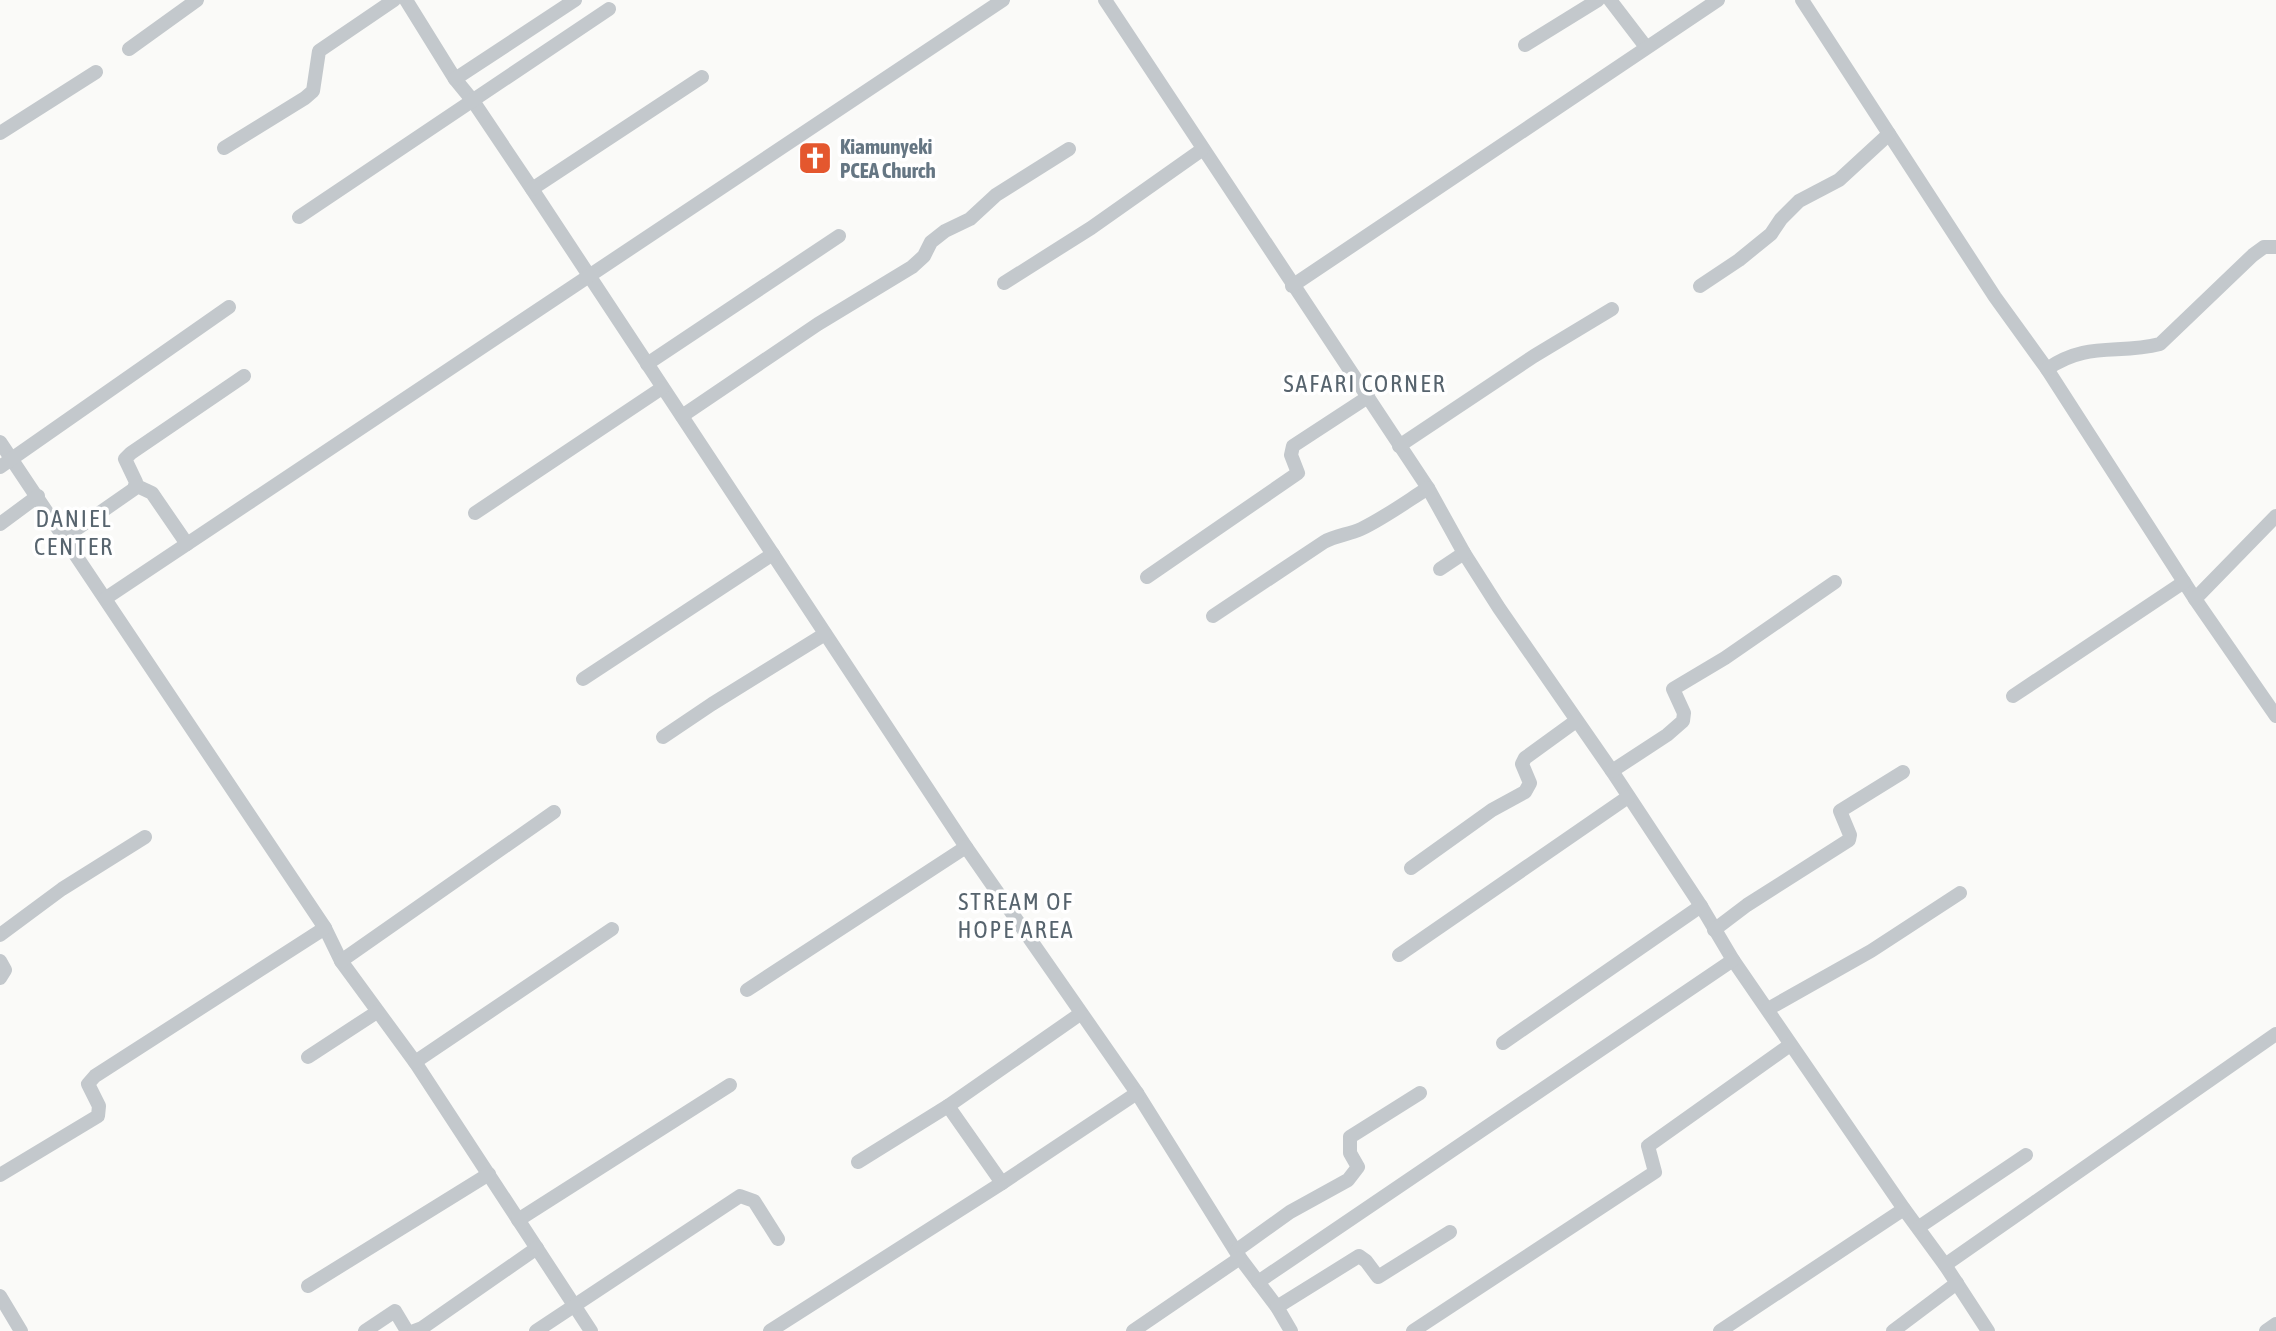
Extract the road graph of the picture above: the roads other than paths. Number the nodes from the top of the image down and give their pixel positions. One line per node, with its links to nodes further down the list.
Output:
1 (197, 0): 14 (street)
2 (394, 0): 21 (street)
3 (406, 0): 17 (street)
4 (575, 0): 17 (street)
5 (1003, 0): 28 (street)
6 (1105, 0): 23 (street)
7 (1598, 0): 12 (street)
8 (1610, 0): 13 (street)
9 (1718, 0): 13 (street)
10 (1802, 0): 20 (street)
11 (610, 9): 18 (street)
12 (1525, 45)
13 (1646, 47): 30 (street)
14 (129, 49)
15 (96, 72): 19 (street)
16 (702, 77): 24 (street)
17 (456, 79): 18 (street)
18 (473, 101): 24 (street); 25 (street)
19 (0, 133)
20 (1889, 134): 31 (street); 35 (street)
21 (223, 148)
22 (1069, 149): 39 (street)
23 (1203, 149): 29 (street); 30 (street)
24 (532, 190): 28 (street)
25 (299, 217)
26 (839, 236): 34 (street)
27 (2276, 247): 35 (street)
28 (589, 275): 34 (street); 50 (street)
29 (1004, 283)
30 (1292, 285): 38 (street)
31 (1700, 286)
32 (229, 307): 42 (street)
33 (1612, 309): 41 (street)
34 (648, 364): 37 (street)
35 (2047, 369): 56 (street)
36 (244, 376): 43 (street)
37 (663, 388): 39 (street); 46 (street)
38 (1367, 397): 41 (street); 54 (street)
39 (682, 416): 52 (street)
40 (0, 442): 42 (street)
41 (1399, 446): 44 (street)
42 (6, 463): 45 (street)
43 (136, 486): 49 (street); 50 (street)
44 (1428, 488): 51 (street); 59 (street)
45 (38, 496): 48 (street); 49 (street)
46 (475, 513)
47 (2276, 516): 58 (street)
48 (0, 524)
49 (65, 537): 57 (street)
50 (187, 544): 57 (street)
51 (1464, 553): 53 (street); 64 (street)
52 (773, 554): 60 (street); 61 (street)
53 (1440, 569)
54 (1147, 578)
55 (1835, 582): 66 (street)
56 (2184, 582): 58 (street); 62 (street)
57 (106, 598): 75 (street)
58 (2194, 599): 63 (street)
59 (1213, 616)
60 (825, 634): 65 (street); 71 (street)
61 (583, 679)
62 (2012, 696)
63 (2276, 716)
64 (1576, 721): 66 (street); 72 (street)
65 (663, 737)
66 (1612, 771): 68 (street)
67 (1903, 772): 77 (street)
68 (1628, 797): 74 (street); 79 (street)
69 (554, 812): 82 (street)
70 (145, 837): 78 (street)
71 (966, 848): 84 (street); 87 (street)
72 (1411, 868)
73 (1960, 893): 85 (street)
74 (1701, 906): 77 (street); 89 (street)
75 (325, 928): 82 (street); 100 (street)
76 (612, 929): 92 (street)
77 (1714, 930): 80 (street)
78 (0, 935)
79 (1399, 955)
80 (1733, 960): 85 (street); 110 (street)
81 (0, 961): 83 (street)
82 (341, 961): 86 (street)
83 (0, 978)
84 (747, 990)
85 (1768, 1009): 90 (street)
86 (377, 1012): 91 (street); 92 (street)
87 (1080, 1014): 94 (street); 96 (street)
88 (2276, 1034): 109 (street)
89 (1503, 1043)
90 (1790, 1045): 102 (street); 126 (street)
91 (308, 1058)
92 (415, 1062): 99 (street)
93 (730, 1085): 103 (street)
94 (1137, 1093): 101 (street); 108 (street)
95 (1420, 1093): 108 (street)
96 (948, 1106): 98 (street); 101 (street)
97 (2026, 1155): 104 (street)
98 (858, 1162)
99 (489, 1174): 103 (street); 112 (street)
100 (0, 1175)
101 (1002, 1183): 123 (street)
102 (1904, 1209): 104 (street); 127 (street)
103 (518, 1220): 107 (street)
104 (1919, 1227): 109 (street)
105 (1450, 1232): 115 (street)
106 (778, 1239): 114 (street)
107 (537, 1248): 114 (street); 120 (street)
108 (1238, 1254): 110 (street); 124 (street)
109 (1945, 1265): 111 (street)
110 (1258, 1282): 115 (street)
111 (1957, 1283): 128 (street); 129 (street)
112 (308, 1286)
113 (0, 1296): 117 (street)
114 (575, 1306): 121 (street); 122 (street)
115 (1277, 1307): 125 (street)
116 (2276, 1324): 130 (street)
117 (21, 1331)
118 (365, 1331): 119 (street)
119 (407, 1331)
120 (414, 1331)
121 (536, 1331)
122 (591, 1331)
123 (770, 1331)
124 (1133, 1331)
125 (1291, 1331)
126 (1413, 1331)
127 (1720, 1331)
128 (1893, 1331)
129 (1988, 1331)
130 (2266, 1331)

